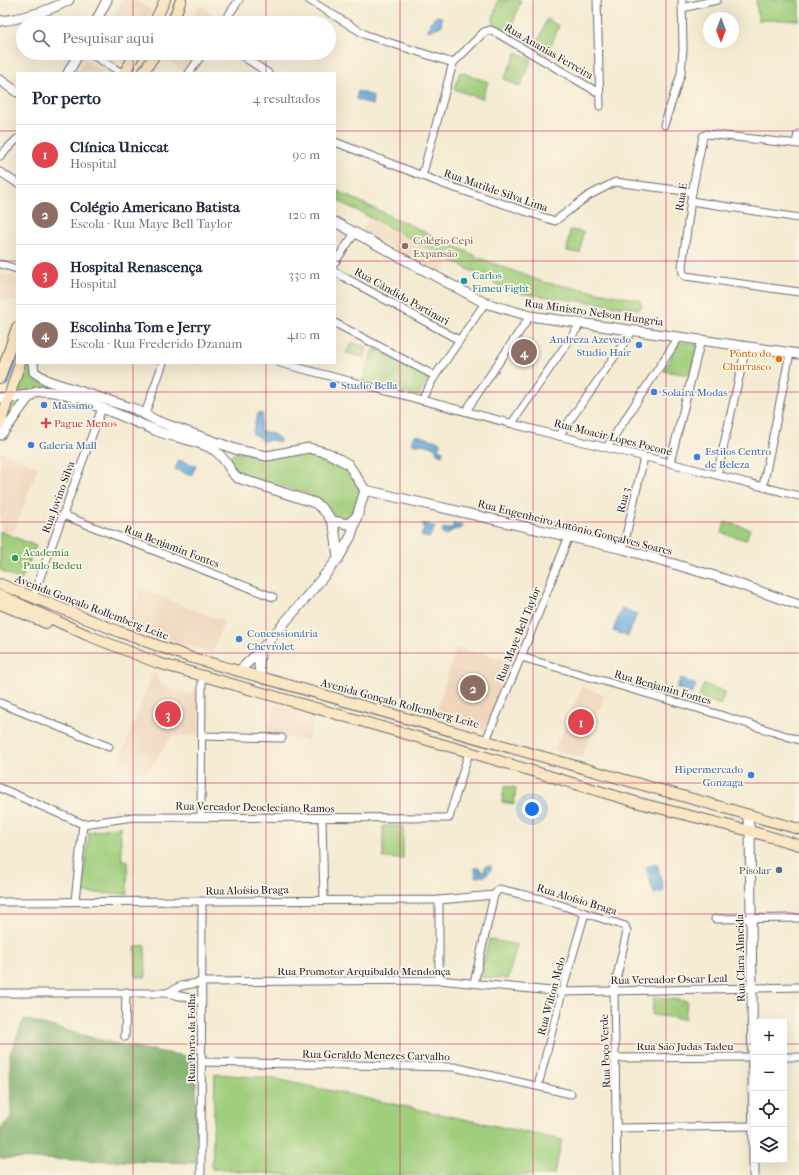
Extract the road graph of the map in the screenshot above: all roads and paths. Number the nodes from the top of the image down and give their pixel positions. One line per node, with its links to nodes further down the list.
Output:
1 (69, 0): 11 (street)
2 (107, 0): 12 (street)
3 (180, 0): 14 (main road)
4 (239, 0): 15 (street)
5 (309, 0): 17 (street)
6 (597, 0): 35 (street)
7 (682, 0): 10 (street)
8 (718, 0): 10 (street)
9 (163, 1): 13 (main road)
10 (682, 8): 37 (street)
11 (31, 16)
12 (99, 16)
13 (157, 16)
14 (175, 16)
15 (228, 16)
16 (336, 16): 26 (street)
17 (336, 16)
18 (16, 19): 19 (street)
19 (0, 21)
20 (75, 60): 27 (street)
21 (101, 60): 28 (street)
22 (131, 60): 29 (main road)
23 (152, 60): 30 (main road)
24 (198, 60): 31 (street)
25 (248, 60): 32 (street)
26 (453, 63): 35 (street, Rua Ananias Ferreira); 44 (street)
27 (69, 72)
28 (121, 72)
29 (124, 72)
30 (145, 72)
31 (190, 72)
32 (266, 72)
33 (0, 80): 34 (street)
34 (16, 91)
35 (599, 92): 36 (street)
36 (600, 106)
37 (664, 125)
38 (798, 134): 41 (street)
39 (16, 140): 42 (street)
40 (336, 142): 44 (street, Rua Matilde Silva Lima)
41 (798, 143): 46 (street, Rua E)
42 (0, 156)
43 (0, 172): 45 (street)
44 (422, 176): 46 (street, Rua Matilde Silva Lima)
45 (16, 182)
46 (692, 192): 47 (street, Rua E)
47 (691, 201): 48 (street); 55 (street, Rua E)
48 (799, 218)
49 (336, 223): 50 (street, Rua Ministro Nelson Hungria)
50 (355, 233): 51 (street); 56 (street, Rua Ministro Nelson Hungria)
51 (336, 261)
52 (0, 264): 53 (street)
53 (16, 269)
54 (336, 273): 63 (street, Rua Cândido Portinari)
55 (799, 292)
56 (485, 303): 57 (street, Rua Ministro Nelson Hungria); 63 (street)
57 (530, 316): 58 (street, Rua Ministro Nelson Hungria); 78 (street)
58 (581, 323): 61 (street, Rua Ministro Nelson Hungria); 80 (street)
59 (336, 324): 71 (street)
60 (16, 329): 72 (main road)
61 (633, 330): 62 (street, Rua Ministro Nelson Hungria); 83 (street)
62 (679, 337): 64 (street, Rua Ministro Nelson Hungria); 84 (street)
63 (459, 340): 71 (street)
64 (701, 340): 65 (street, Rua Ministro Nelson Hungria); 87 (street)
65 (746, 347): 66 (street, Rua Ministro Nelson Hungria); 89 (street)
66 (795, 354): 90 (street)
67 (20, 364): 75 (main road)
68 (32, 364): 73 (street)
69 (163, 364): 79 (street)
70 (284, 364): 76 (street, Rua Moacir Lopes Poconé)
71 (435, 376): 76 (street)
72 (0, 378)
73 (69, 392): 74 (street); 77 (street); 79 (street)
74 (30, 395): 75 (street); 82 (street)
75 (4, 398): 81 (main road)
76 (421, 400): 78 (street, Rua Moacir Lopes Poconé)
77 (102, 408): 88 (street); 94 (street, Rua Jovino Silva)
78 (466, 411): 80 (street, Rua Moacir Lopes Poconé)
79 (145, 414): 85 (street)
80 (512, 423): 83 (street, Rua Moacir Lopes Poconé)
81 (0, 424)
82 (0, 435)
83 (558, 436): 84 (street, Rua Moacir Lopes Poconé)
84 (607, 447): 86 (street, Rua Moacir Lopes Poconé)
85 (238, 450): 88 (street); 91 (street)
86 (644, 457): 87 (street, Rua Moacir Lopes Poconé); 97 (street, Rua 3)
87 (670, 463): 89 (street, Rua Moacir Lopes Poconé)
88 (227, 466): 95 (street)
89 (717, 475): 90 (street, Rua Moacir Lopes Poconé)
90 (763, 486): 92 (street, Rua Moacir Lopes Poconé)
91 (365, 490): 93 (street); 96 (street, Rua Engenheiro Antônio Gonçalves Soares)
92 (799, 496)
93 (359, 514): 95 (street); 98 (street)
94 (63, 515): 101 (street, Rua Jovino Silva); 103 (street, Rua Benjamin Fontes)
95 (333, 521): 98 (street)
96 (569, 536): 97 (street, Rua Engenheiro Antônio Gonçalves Soares); 109 (street, Rua Maye Bell Taylor)
97 (623, 549): 105 (street, Rua Engenheiro Antônio Gonçalves Soares)
98 (338, 559): 108 (street)
99 (0, 578): 101 (main road)
100 (0, 584): 106 (main road, Avenida Gonçalo Rollemberg Leite)
101 (34, 594): 106 (main road)
102 (0, 595): 107 (main road)
103 (273, 597)
104 (0, 604): 107 (main road)
105 (799, 605)
106 (76, 614): 110 (main road, Avenida Gonçalo Rollemberg Leite)
107 (87, 635): 111 (main road)
108 (260, 651): 110 (street); 112 (street)
109 (521, 657): 116 (street, Rua Maye Bell Taylor); 117 (street, Rua Benjamin Fontes)
110 (239, 671): 112 (main road, Avenida Gonçalo Rollemberg Leite)
111 (202, 676): 114 (street); 119 (main road)
112 (262, 678): 116 (main road, Avenida Gonçalo Rollemberg Leite)
113 (0, 703): 118 (street)
114 (202, 736): 115 (street); 122 (street)
115 (282, 738)
116 (486, 740): 121 (main road, Avenida Gonçalo Rollemberg Leite)
117 (799, 740)
118 (109, 747)
119 (469, 752): 123 (street, Rua Vereador Deocleciano Ramos); 126 (main road)
120 (0, 788): 124 (street)
121 (748, 814): 125 (main road, Avenida Gonçalo Rollemberg Leite); 126 (street, Rua Clara Almeida)
122 (201, 817): 123 (street, Rua Vereador Deocleciano Ramos); 124 (street, Rua Vereador Deocleciano Ramos)
123 (322, 819): 129 (street)
124 (84, 824): 131 (street)
125 (799, 829)
126 (750, 830): 127 (main road); 137 (street, Rua Clara Almeida)
127 (799, 845)
128 (495, 893): 130 (street, Rua Aloísio Braga); 134 (street, Rua Aloísio Braga); 141 (street)
129 (324, 900): 130 (street, Rua Aloísio Braga); 133 (street, Rua Aloísio Braga)
130 (439, 900): 139 (street)
131 (75, 901): 132 (street, Rua Aloísio Braga); 133 (street, Rua Aloísio Braga)
132 (0, 902)
133 (202, 902): 140 (street, Rua Porto da Folha)
134 (585, 913): 138 (street, Rua Aloísio Braga); 147 (street, Rua Wilton Melo)
135 (799, 918): 137 (street)
136 (715, 919): 137 (street)
137 (751, 919): 142 (street, Rua Clara Almeida)
138 (627, 928): 144 (street, Rua Poço Verde)
139 (439, 980): 140 (street, Rua Promotor Arquibaldo Mendonça); 141 (street, Rua Promotor Arquibaldo Mendonça)
140 (202, 982): 146 (street, Rua Promotor Arquibaldo Mendonça); 149 (street, Rua Porto da Folha)
141 (474, 983): 147 (street, Rua Promotor Arquibaldo Mendonça)
142 (752, 988): 143 (street, Rua Vereador Oscar Leal); 144 (street, Rua Vereador Oscar Leal); 151 (street, Rua Clara Almeida)
143 (799, 988)
144 (614, 990): 147 (street, Rua Vereador Oscar Leal); 155 (street, Rua Poço Verde)
145 (126, 992): 146 (street, Rua Promotor Arquibaldo Mendonça); 148 (street, Rua Promotor Arquibaldo Mendonça); 150 (street)
146 (167, 992): 149 (street, Rua Promotor Arquibaldo Mendonça)
147 (562, 992): 157 (street, Rua Wilton Melo)
148 (0, 993)
149 (202, 1001): 156 (street, Rua Porto da Folha)
150 (125, 1037)
151 (754, 1055)
152 (751, 1057): 155 (street, Rua São Judas Tadeu)
153 (787, 1057): 154 (street)
154 (799, 1057)
155 (616, 1058): 160 (street, Rua Poço Verde)
156 (202, 1062): 157 (street, Rua Geraldo Menezes Carvalho); 162 (street, Rua Porto da Folha)
157 (538, 1086): 158 (street, Rua Geraldo Menezes Carvalho)
158 (571, 1094)
159 (751, 1126): 160 (street)
160 (618, 1128): 163 (street, Rua Poço Verde)
161 (754, 1163): 164 (street, Rua Clara Almeida)
162 (201, 1175)
163 (617, 1175)
164 (754, 1175)

